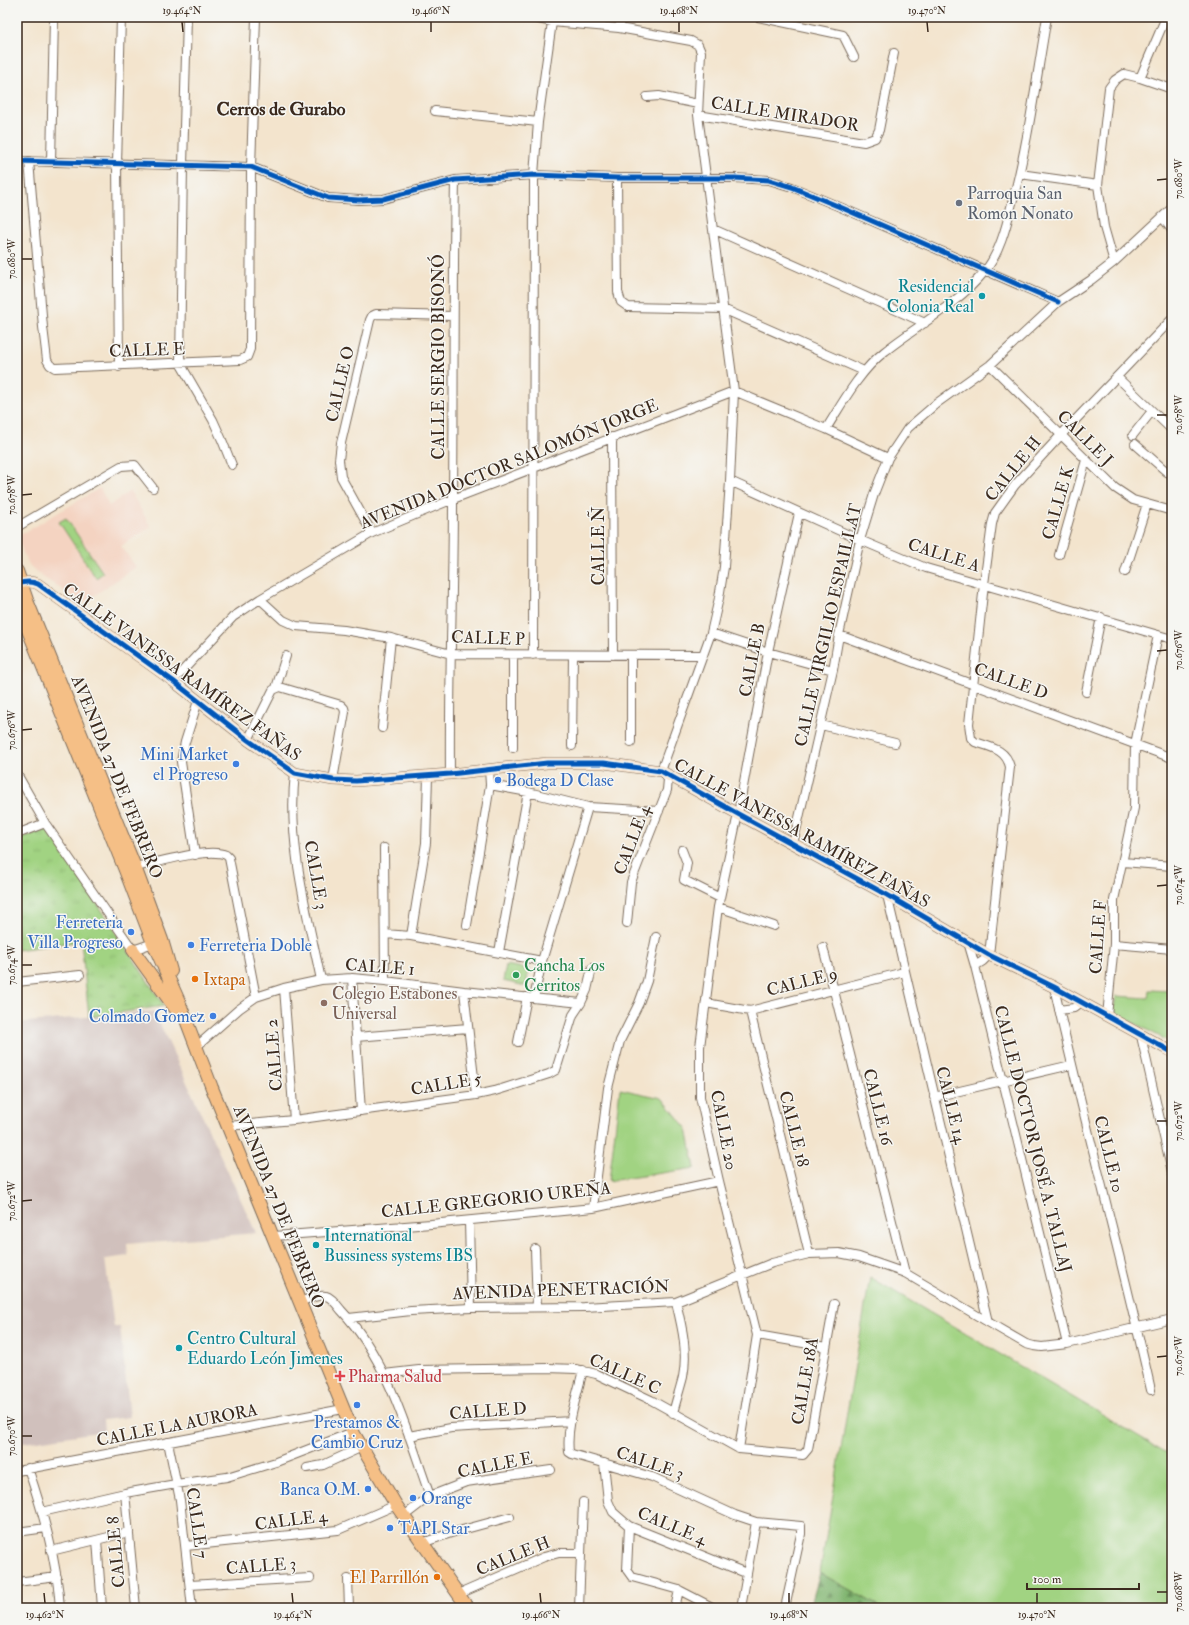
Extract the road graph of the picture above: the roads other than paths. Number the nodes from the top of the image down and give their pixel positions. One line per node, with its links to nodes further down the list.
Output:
1 (54, 17): 24 (street)
2 (121, 17): 25 (street)
3 (187, 17): 26 (street)
4 (256, 17): 27 (street)
5 (530, 17): 11 (street)
6 (622, 17): 12 (street)
7 (758, 17): 10 (street)
8 (1047, 17): 28 (street)
9 (1166, 17): 15 (street)
10 (775, 19): 14 (street)
11 (552, 22): 12 (street); 21 (street)
12 (619, 28): 18 (street)
13 (894, 53): 20 (street, CALLE MIRADOR)
14 (854, 57)
15 (1140, 78): 16 (street); 33 (street)
16 (1172, 89)
17 (647, 98): 18 (street)
18 (698, 104): 20 (street)
19 (435, 111): 21 (street)
20 (698, 115): 31 (street)
21 (538, 122): 29 (street)
22 (17, 161): 23 (street)
23 (29, 161): 24 (street); 47 (street, CALLE E)
24 (50, 162): 25 (street)
25 (117, 164): 26 (street); 47 (street)
26 (183, 165): 27 (street); 45 (street)
27 (251, 167): 32 (street); 45 (street, CALLE E)
28 (1020, 174): 33 (street); 39 (street)
29 (534, 175): 30 (street); 32 (street); 62 (street)
30 (617, 178): 31 (street); 41 (street)
31 (706, 178): 36 (street); 39 (street)
32 (455, 180): 42 (street, CALLE SERGIO BISONÓ)
33 (1098, 185): 38 (street)
34 (1172, 208): 35 (street, CALLE VIRGILIO ESPAILLAT)
35 (1162, 217): 37 (street); 38 (street, CALLE VIRGILIO ESPAILLAT)
36 (713, 229): 41 (street); 44 (street)
37 (1172, 230)
38 (1114, 262): 40 (street, CALLE VIRGILIO ESPAILLAT)
39 (986, 270): 40 (street); 44 (street)
40 (1058, 302): 46 (street, CALLE VIRGILIO ESPAILLAT)
41 (723, 309): 48 (street); 50 (street)
42 (452, 316): 66 (street, CALLE SERGIO BISONÓ); 71 (street, CALLE O)
43 (1172, 319): 49 (street, CALLE H)
44 (925, 323): 48 (street)
45 (180, 363): 47 (street, CALLE E); 61 (street)
46 (990, 365): 55 (street, CALLE J); 59 (street, CALLE VIRGILIO ESPAILLAT)
47 (119, 367)
48 (864, 372): 54 (street)
49 (1117, 377): 51 (street); 55 (street, CALLE H)
50 (734, 391): 54 (street); 57 (street, AVENIDA DOCTOR SALOMÓN JORGE); 64 (street)
51 (1152, 411): 53 (street); 56 (street)
52 (1172, 416): 53 (street)
53 (1170, 428)
54 (826, 429): 59 (street)
55 (1061, 435): 60 (street, CALLE J); 77 (street, CALLE H)
56 (1133, 435)
57 (612, 438): 62 (street, AVENIDA DOCTOR SALOMÓN JORGE); 91 (street, CALLE Ñ)
58 (1135, 444): 63 (street)
59 (888, 458): 72 (street, CALLE VIRGILIO ESPAILLAT)
60 (1086, 460): 67 (street, CALLE J); 73 (street, CALLE K)
61 (232, 465)
62 (532, 469): 66 (street, AVENIDA DOCTOR SALOMÓN JORGE); 89 (street)
63 (1172, 474)
64 (730, 482): 69 (street, CALLE A); 81 (street)
65 (153, 488): 70 (street)
66 (453, 499): 71 (street, AVENIDA DOCTOR SALOMÓN JORGE); 87 (street, CALLE SERGIO BISONÓ)
67 (1147, 504): 68 (street, CALLE J); 75 (street)
68 (1172, 511)
69 (799, 513): 72 (street, CALLE A); 86 (street, CALLE B)
70 (17, 528)
71 (372, 533): 78 (street, AVENIDA DOCTOR SALOMÓN JORGE)
72 (860, 540): 77 (street, CALLE A); 82 (street, CALLE VIRGILIO ESPAILLAT)
73 (1059, 555)
74 (17, 571): 76 (main road, AVENIDA 27 DE FEBRERO)
75 (1125, 572)
76 (19, 583): 96 (street, CALLE VANESSA RAMÍREZ FAÑAS); 130 (main road, AVENIDA 27 DE FEBRERO)
77 (984, 584): 80 (street, CALLE A); 97 (street, CALLE H)
78 (260, 600): 84 (street, CALLE P); 96 (street, AVENIDA DOCTOR SALOMÓN JORGE)
79 (17, 603): 140 (main road, AVENIDA 27 DE FEBRERO)
80 (1100, 617): 83 (street, CALLE A); 99 (street)
81 (711, 633): 86 (street); 93 (street)
82 (839, 634): 95 (street, CALLE VIRGILIO ESPAILLAT); 97 (street, CALLE D)
83 (1158, 635): 85 (street, CALLE A); 106 (street)
84 (391, 638): 87 (street, CALLE P); 102 (street)
85 (1172, 639)
86 (768, 652): 95 (street); 121 (street, CALLE B)
87 (451, 654): 88 (street, CALLE P); 114 (street, CALLE SERGIO BISONÓ)
88 (513, 655): 89 (street, CALLE P); 108 (street)
89 (533, 655): 90 (street, CALLE P)
90 (573, 655): 91 (street, CALLE P); 107 (street)
91 (613, 655): 92 (street, CALLE P)
92 (631, 655): 93 (street, CALLE P); 104 (street)
93 (703, 655): 111 (street)
94 (286, 656): 98 (street)
95 (833, 670): 101 (street, CALLE VIRGILIO ESPAILLAT)
96 (173, 681): 100 (street, CALLE VANESSA RAMÍREZ FAÑAS)
97 (974, 683): 106 (street, CALLE D); 147 (street, CALLE H)
98 (276, 688): 103 (street); 116 (street)
99 (1086, 692)
100 (198, 701): 103 (street, CALLE VANESSA RAMÍREZ FAÑAS); 127 (street)
101 (821, 725): 105 (street); 124 (street, CALLE VIRGILIO ESPAILLAT)
102 (382, 728)
103 (248, 740): 112 (street, CALLE VANESSA RAMÍREZ FAÑAS)
104 (631, 742)
105 (895, 744)
106 (1135, 744): 109 (street, CALLE D); 128 (street, CALLE F)
107 (572, 746)
108 (513, 748)
109 (1172, 758)
110 (489, 769): 111 (street, CALLE VANESSA RAMÍREZ FAÑAS); 114 (street, CALLE VANESSA RAMÍREZ FAÑAS); 117 (street)
111 (661, 771): 120 (street, CALLE 4); 121 (street, CALLE VANESSA RAMÍREZ FAÑAS)
112 (295, 773): 116 (street, CALLE VANESSA RAMÍREZ FAÑAS); 154 (street, CALLE 3)
113 (17, 774): 122 (street)
114 (450, 774): 115 (street, CALLE VANESSA RAMÍREZ FAÑAS)
115 (428, 776): 116 (street, CALLE VANESSA RAMÍREZ FAÑAS); 138 (street)
116 (334, 780)
117 (490, 785): 118 (street); 135 (street)
118 (528, 792): 119 (street); 146 (street)
119 (588, 807): 120 (street); 148 (street)
120 (659, 812): 134 (street, CALLE 4)
121 (738, 814): 124 (street, CALLE VANESSA RAMÍREZ FAÑAS); 132 (street, CALLE 20)
122 (45, 823): 123 (street); 145 (street)
123 (17, 834)
124 (793, 844): 131 (street, CALLE VANESSA RAMÍREZ FAÑAS)
125 (384, 848): 137 (street)
126 (682, 850): 132 (street)
127 (195, 855): 130 (street); 161 (street)
128 (1124, 862): 129 (street); 142 (street, CALLE F)
129 (1172, 866)
130 (135, 867): 140 (main road, AVENIDA 27 DE FEBRERO)
131 (887, 895): 141 (street, CALLE VANESSA RAMÍREZ FAÑAS); 151 (street, CALLE 14)
132 (720, 898): 133 (street, CALLE 20)
133 (718, 907): 136 (street); 165 (street, CALLE 20)
134 (627, 923)
135 (467, 924)
136 (774, 926)
137 (385, 934): 138 (street); 155 (street)
138 (411, 936): 146 (street)
139 (656, 937): 185 (street)
140 (157, 941): 145 (street); 169 (main road, AVENIDA 27 DE FEBRERO)
141 (968, 942): 147 (street, CALLE VANESSA RAMÍREZ FAÑAS); 149 (street, CALLE DOCTOR JOSÉ A. TALLAJ)
142 (1114, 944): 144 (street); 168 (street, CALLE F)
143 (823, 947): 159 (street, CALLE 16)
144 (1172, 949)
145 (133, 950): 169 (main road)
146 (499, 952): 148 (street)
147 (988, 955): 149 (street); 157 (street, CALLE VANESSA RAMÍREZ FAÑAS)
148 (542, 961): 162 (street)
149 (975, 966): 177 (street, CALLE DOCTOR JOSÉ A. TALLAJ)
150 (592, 968): 164 (street, CALLE 5)
151 (904, 972): 159 (street, CALLE 9); 179 (street, CALLE 14)
152 (80, 975): 156 (street)
153 (352, 978): 154 (street, CALLE 1); 155 (street, CALLE 1); 172 (street)
154 (321, 980): 158 (street, CALLE 1)
155 (385, 981): 160 (street, CALLE 1)
156 (17, 982)
157 (1054, 987): 163 (street, CALLE VANESSA RAMÍREZ FAÑAS); 166 (street, CALLE 10)
158 (284, 988): 161 (street, CALLE 1); 181 (street, CALLE 2)
159 (833, 990): 167 (street, CALLE 9); 190 (street, CALLE 16)
160 (464, 991): 162 (street, CALLE 1); 170 (street)
161 (256, 997): 174 (street, CALLE 1)
162 (530, 998): 164 (street, CALLE 1); 173 (street)
163 (1081, 1002): 166 (street); 168 (street, CALLE VANESSA RAMÍREZ FAÑAS)
164 (581, 1003): 178 (street, CALLE 5)
165 (706, 1003): 167 (street, CALLE 9); 184 (street, CALLE 20)
166 (1059, 1010): 176 (street, CALLE 10)
167 (750, 1011): 189 (street, CALLE 18)
168 (1107, 1016): 171 (street, CALLE VANESSA RAMÍREZ FAÑAS)
169 (188, 1027): 174 (main road, AVENIDA 27 DE FEBRERO)
170 (468, 1028): 172 (street); 178 (street)
171 (1141, 1036): 175 (street, CALLE VANESSA RAMÍREZ FAÑAS); 183 (street)
172 (356, 1037): 180 (street)
173 (518, 1042)
174 (196, 1047): 182 (main road, AVENIDA 27 DE FEBRERO)
175 (1172, 1052)
176 (1071, 1065): 177 (street); 200 (street, CALLE 10)
177 (1002, 1082): 179 (street); 202 (street, CALLE DOCTOR JOSÉ A. TALLAJ)
178 (476, 1095): 180 (street, CALLE 5)
179 (934, 1097): 199 (street, CALLE 14)
180 (361, 1111): 181 (street, CALLE 5)
181 (294, 1120): 182 (street, CALLE 5)
182 (228, 1126): 187 (main road, AVENIDA 27 DE FEBRERO)
183 (1172, 1172)
184 (719, 1181): 185 (street, CALLE GREGORIO UREÑA); 191 (street, CALLE 20)
185 (593, 1208): 186 (street, CALLE GREGORIO UREÑA)
186 (469, 1221): 187 (street, CALLE GREGORIO UREÑA); 196 (street)
187 (274, 1236): 192 (main road, AVENIDA 27 DE FEBRERO)
188 (535, 1249): 195 (street)
189 (809, 1254): 190 (street, AVENIDA PENETRACIÓN); 191 (street, AVENIDA PENETRACIÓN)
190 (905, 1273): 199 (street, AVENIDA PENETRACIÓN)
191 (741, 1275): 193 (street, AVENIDA PENETRACIÓN); 201 (street, CALLE 20)
192 (299, 1302): 197 (street); 207 (main road, AVENIDA 27 DE FEBRERO)
193 (676, 1302): 195 (street, AVENIDA PENETRACIÓN); 208 (street)
194 (834, 1304): 203 (street, CALLE 18A)
195 (537, 1307): 196 (street, AVENIDA PENETRACIÓN)
196 (471, 1308): 197 (street, AVENIDA PENETRACIÓN)
197 (349, 1318): 205 (street)
198 (1172, 1319): 200 (street, AVENIDA PENETRACIÓN)
199 (988, 1322): 202 (street, AVENIDA PENETRACIÓN)
200 (1137, 1328): 202 (street, AVENIDA PENETRACIÓN); 206 (street, CALLE 10)
201 (757, 1335): 203 (street); 214 (street, CALLE 20)
202 (1067, 1344)
203 (826, 1347): 215 (street, CALLE 18A)
204 (583, 1370): 205 (street, CALLE C); 208 (street, CALLE C); 209 (street, CALLE 3)
205 (384, 1374): 211 (street)
206 (1151, 1390)
207 (343, 1409): 210 (main road, AVENIDA 27 DE FEBRERO); 212 (street, CALLE LA AURORA)
208 (673, 1413): 214 (street, CALLE C)
209 (571, 1421): 211 (street, CALLE D); 216 (street, CALLE 3)
210 (353, 1432): 213 (main road, AVENIDA 27 DE FEBRERO); 221 (street)
211 (409, 1436): 223 (street)
212 (168, 1442): 217 (street, CALLE LA AURORA); 221 (street, CALLE 7)
213 (362, 1447): 218 (street); 225 (main road, AVENIDA 27 DE FEBRERO)
214 (739, 1449): 215 (street, CALLE C)
215 (795, 1454)
216 (604, 1463): 229 (street, CALLE 3); 230 (street, CALLE 4)
217 (28, 1468): 220 (street, CALLE LA AURORA); 226 (street)
218 (307, 1468)
219 (551, 1470): 223 (street, CALLE E)
220 (17, 1471)
221 (176, 1484): 222 (street); 236 (street, CALLE 7)
222 (125, 1494): 226 (street); 233 (street, CALLE 8)
223 (430, 1496): 227 (street, CALLE E)
224 (583, 1502): 238 (street)
225 (396, 1505): 227 (main road, AVENIDA 27 DE FEBRERO); 236 (street, CALLE 4)
226 (42, 1512): 231 (street)
227 (404, 1516): 235 (main road, AVENIDA 27 DE FEBRERO)
228 (510, 1517): 235 (street)
229 (756, 1522): 239 (street); 257 (street, CALLE 3)
230 (629, 1526): 239 (street, CALLE 4); 245 (street)
231 (46, 1528): 232 (street); 237 (street)
232 (17, 1532)
233 (129, 1532): 234 (street); 249 (street, CALLE 8)
234 (97, 1540): 237 (street); 248 (street)
235 (422, 1543): 246 (main road, AVENIDA 27 DE FEBRERO)
236 (186, 1546): 244 (street, CALLE 7)
237 (52, 1551): 240 (street)
238 (580, 1553): 246 (street, CALLE H); 253 (street)
239 (746, 1573): 256 (street)
240 (57, 1577): 243 (street); 247 (street)
241 (310, 1578): 244 (street, CALLE 3)
242 (348, 1579): 251 (street)
243 (17, 1582)
244 (190, 1585): 250 (street, CALLE 7)
245 (679, 1590): 254 (street); 255 (street)
246 (459, 1594): 252 (main road, AVENIDA 27 DE FEBRERO)
247 (60, 1608)
248 (102, 1608)
249 (136, 1608)
250 (192, 1608)
251 (349, 1608)
252 (468, 1608)
253 (578, 1608)
254 (675, 1608)
255 (714, 1608)
256 (741, 1608)
257 (785, 1608)

